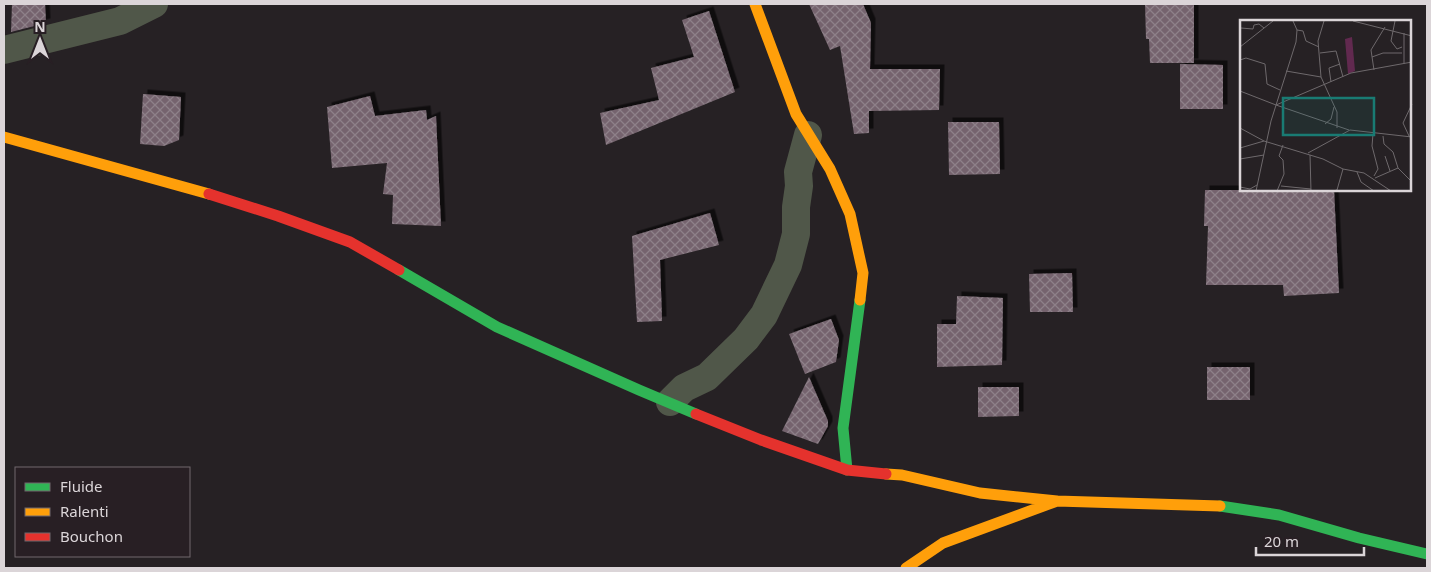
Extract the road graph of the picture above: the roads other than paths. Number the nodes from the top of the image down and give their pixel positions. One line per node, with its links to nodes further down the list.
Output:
1 (154, 4): 3 (street)
2 (756, 4): 4 (street)
3 (4, 50)
4 (808, 135): 6 (street); 7 (street)
5 (4, 137): 6 (street)
6 (670, 402): 7 (street)
7 (847, 470): 8 (street)
8 (1057, 501): 9 (street); 10 (street)
9 (1419, 558)
10 (906, 568)

